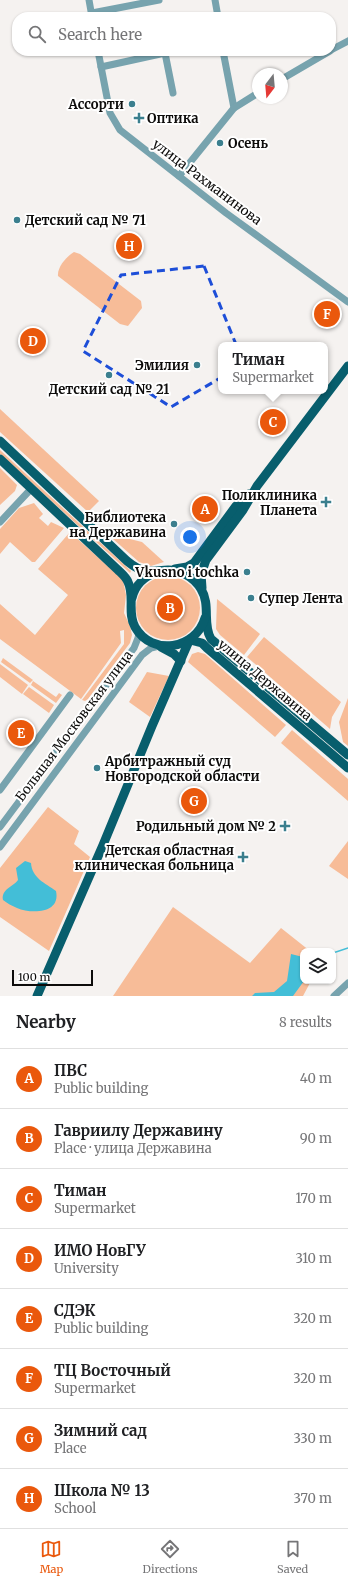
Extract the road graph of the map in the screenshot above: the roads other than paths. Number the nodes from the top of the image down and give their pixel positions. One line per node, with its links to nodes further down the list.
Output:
1 (89, 0): 4 (street)
2 (159, 0): 5 (street)
3 (215, 0): 6 (street)
4 (91, 12)
5 (105, 12)
6 (217, 12)
7 (348, 41): 8 (street)
8 (336, 48)
9 (99, 56): 14 (street, улица Рахманинова)
10 (151, 56): 14 (street)
11 (166, 56): 16 (street)
12 (225, 56): 18 (street)
13 (321, 56): 15 (street)
14 (101, 67): 19 (street, улица Рахманинова)
15 (288, 76)
16 (173, 93)
17 (252, 97): 18 (street)
18 (234, 108): 19 (street)
19 (179, 176): 20 (street, улица Рахманинова)
20 (348, 302)
21 (346, 372): 24 (main road)
22 (0, 441): 27 (main road, улица Державина)
23 (0, 459): 25 (main road)
24 (258, 486): 27 (main road); 28 (main road)
25 (32, 489): 26 (street); 29 (main road)
26 (0, 522)
27 (165, 570): 28 (main road, улица Державина); 29 (main road)
28 (204, 595): 30 (main road, улица Державина)
29 (131, 601): 31 (main road)
30 (207, 609): 32 (main road, улица Державина); 36 (main road, улица Державина)
31 (139, 633): 33 (main road); 39 (street, Большая Московская улица)
32 (190, 640): 33 (main road); 34 (main road); 37 (main road, улица Державина)
33 (160, 646): 34 (main road); 40 (street, Большая Московская улица)
34 (181, 661): 42 (main road)
35 (70, 695): 38 (street)
36 (348, 755)
37 (348, 768)
38 (0, 790)
39 (0, 827)
40 (0, 847)
41 (348, 983): 43 (street)
42 (37, 996)
43 (334, 996)

